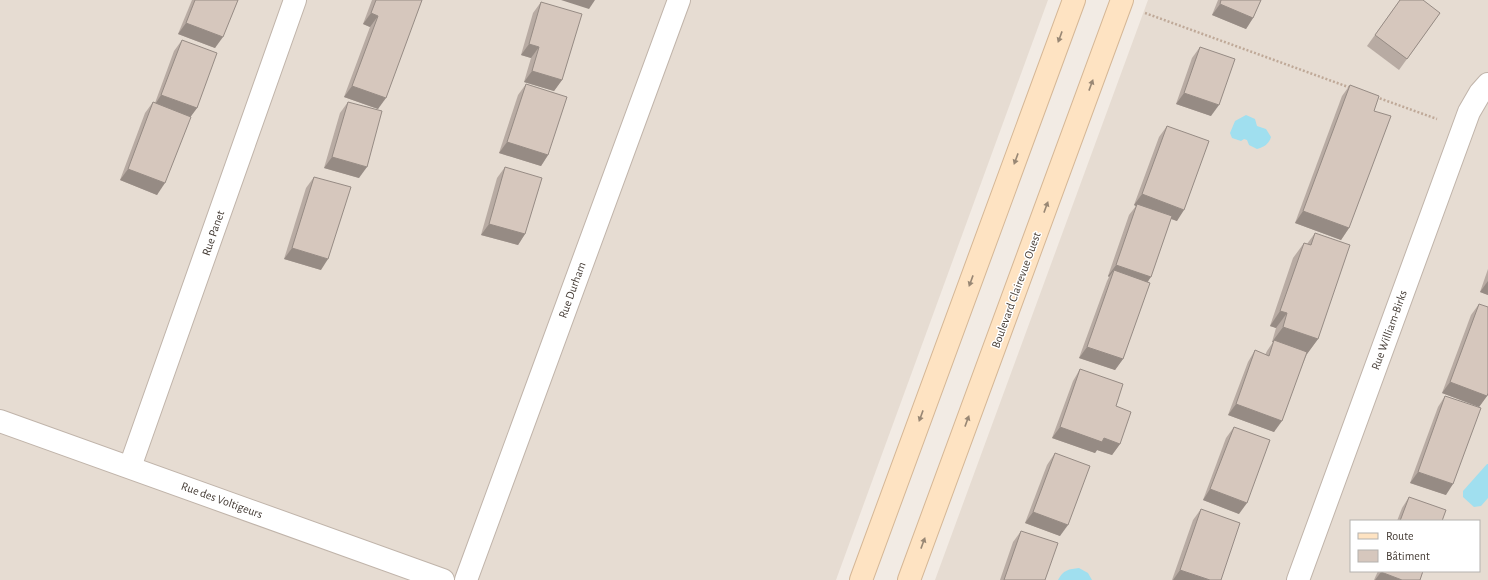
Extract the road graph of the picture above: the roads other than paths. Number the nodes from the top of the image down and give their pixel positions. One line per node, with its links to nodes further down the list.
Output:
1 (295, 0): 7 (street, Rue Panet)
2 (679, 0): 9 (street, Rue Durham)
3 (1074, 0): 10 (street, one-way to 10)
4 (1131, 6): 11 (street, Boulevard Clairevue Ouest, one-way to 4)
5 (1488, 84): 12 (street, Rue William-Birks)
6 (0, 420): 7 (street, Rue des Voltigeurs)
7 (130, 467): 8 (street, Rue des Voltigeurs)
8 (444, 580)
9 (466, 580)
10 (861, 580)
11 (909, 580)
12 (1298, 580)

